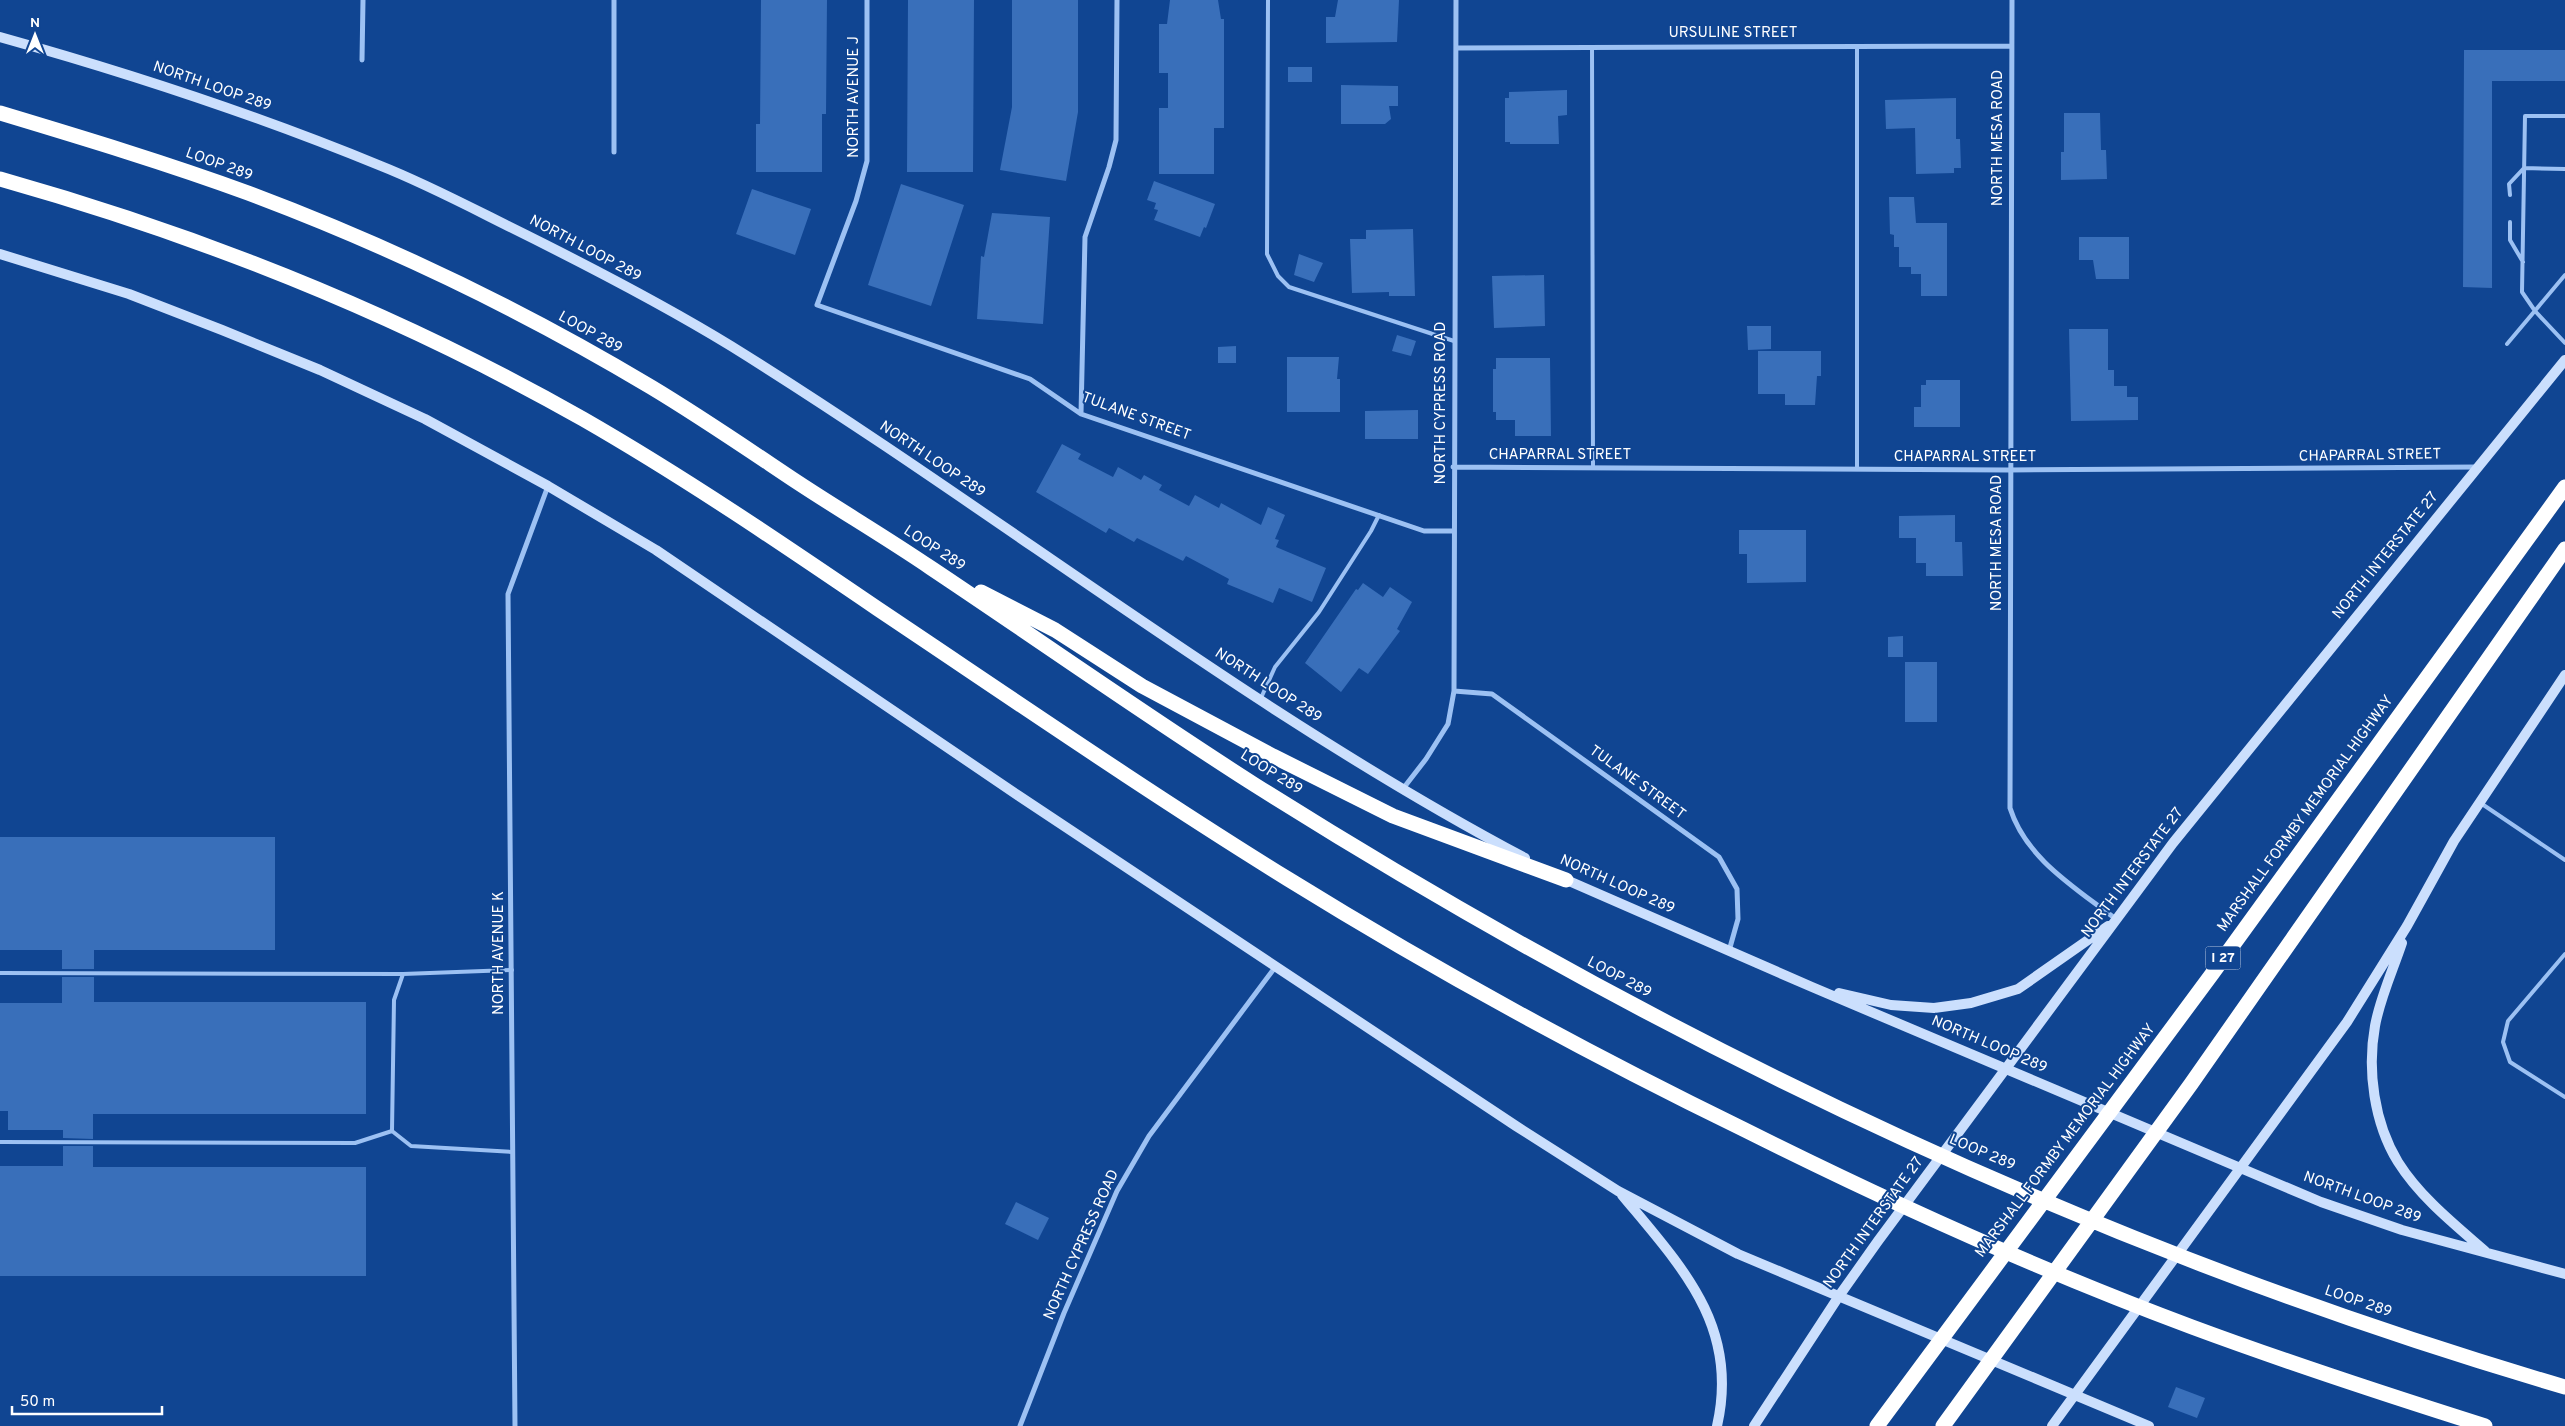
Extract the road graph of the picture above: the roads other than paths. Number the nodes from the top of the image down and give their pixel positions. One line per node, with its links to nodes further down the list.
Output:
1 (363, 0): 13 (street)
2 (614, 0): 16 (street)
3 (867, 0): 25 (street, NORTH AVENUE J)
4 (1117, 0): 31 (street)
5 (1268, 0): 27 (lane)
6 (1456, 0): 12 (street, NORTH CYPRESS ROAD)
7 (2012, 0): 10 (street, NORTH MESA ROAD)
8 (0, 37): 45 (main road, NORTH LOOP 289)
9 (1857, 46): 10 (street, URSULINE STREET); 11 (street, URSULINE STREET); 35 (lane)
10 (2011, 46): 36 (street, NORTH MESA ROAD)
11 (1592, 47): 12 (street, URSULINE STREET); 34 (lane)
12 (1456, 48): 27 (street, NORTH CYPRESS ROAD)
13 (362, 60)
14 (0, 113): 42 (highway, LOOP 289)
15 (2565, 116): 17 (lane)
16 (614, 152)
17 (2524, 168): 18 (lane); 20 (lane); 23 (lane)
18 (2565, 169)
19 (0, 179): 79 (highway)
20 (2510, 195)
21 (2510, 222): 23 (lane)
22 (0, 254): 37 (main road)
23 (2523, 262): 26 (lane)
24 (2565, 275): 26 (lane)
25 (816, 305): 31 (street, TULANE STREET)
26 (2535, 311): 28 (lane); 29 (lane)
27 (1454, 341): 32 (street, NORTH CYPRESS ROAD)
28 (2565, 343)
29 (2508, 344)
30 (2565, 360): 33 (main road, NORTH INTERSTATE 27)
31 (1080, 414): 39 (street, TULANE STREET)
32 (1453, 467): 34 (street, CHAPARRAL STREET); 40 (street, NORTH CYPRESS ROAD)
33 (2477, 467): 36 (street, CHAPARRAL STREET); 50 (main road, NORTH INTERSTATE 27)
34 (1593, 468): 35 (street, CHAPARRAL STREET)
35 (1857, 469): 36 (street, CHAPARRAL STREET)
36 (2010, 470): 50 (street, NORTH MESA ROAD)
37 (548, 486): 54 (main road); 55 (street, NORTH AVENUE K)
38 (2565, 487): 75 (highway, MARSHALL FORMBY MEMORIAL HIGHWAY / I 27)
39 (1379, 515): 40 (street, TULANE STREET); 45 (lane)
40 (1454, 531): 44 (street, NORTH CYPRESS ROAD)
41 (2562, 554): 76 (highway)
42 (922, 562): 49 (highway); 69 (highway, LOOP 289)
43 (2565, 675): 47 (main road)
44 (1454, 691): 46 (street, NORTH CYPRESS ROAD); 52 (street, TULANE STREET)
45 (1260, 700): 46 (main road, NORTH LOOP 289)
46 (1402, 790): 49 (main road, NORTH LOOP 289)
47 (2480, 802): 48 (lane); 51 (main road)
48 (2565, 860)
49 (1566, 880): 52 (main road, NORTH LOOP 289)
50 (2117, 920): 58 (main road); 59 (main road, NORTH INTERSTATE 27)
51 (2407, 926): 64 (main road); 66 (main road)
52 (1729, 951): 58 (main road, NORTH LOOP 289)
53 (2565, 954): 60 (lane)
54 (1276, 965): 65 (main road); 72 (street, NORTH CYPRESS ROAD)
55 (512, 970): 57 (lane); 63 (street, NORTH AVENUE K)
56 (0, 974): 57 (lane)
57 (403, 974): 61 (lane)
58 (1812, 987): 59 (main road, NORTH LOOP 289)
59 (2004, 1068): 64 (main road, NORTH LOOP 289); 68 (main road, NORTH INTERSTATE 27)
60 (2565, 1097)
61 (392, 1131): 62 (lane); 63 (lane)
62 (0, 1142)
63 (513, 1152): 71 (street, NORTH AVENUE K)
64 (2242, 1168): 66 (main road, NORTH LOOP 289); 70 (main road)
65 (1618, 1190): 68 (main road); 73 (main road)
66 (2488, 1253): 67 (main road, NORTH LOOP 289)
67 (2565, 1274)
68 (1839, 1296): 70 (main road); 74 (main road, NORTH INTERSTATE 27)
69 (2565, 1387)
70 (2074, 1394): 77 (main road); 78 (main road)
71 (515, 1426)
72 (1020, 1426)
73 (1717, 1426)
74 (1754, 1426)
75 (1876, 1426)
76 (1944, 1426)
77 (2052, 1426)
78 (2149, 1426)
79 (2485, 1426)

